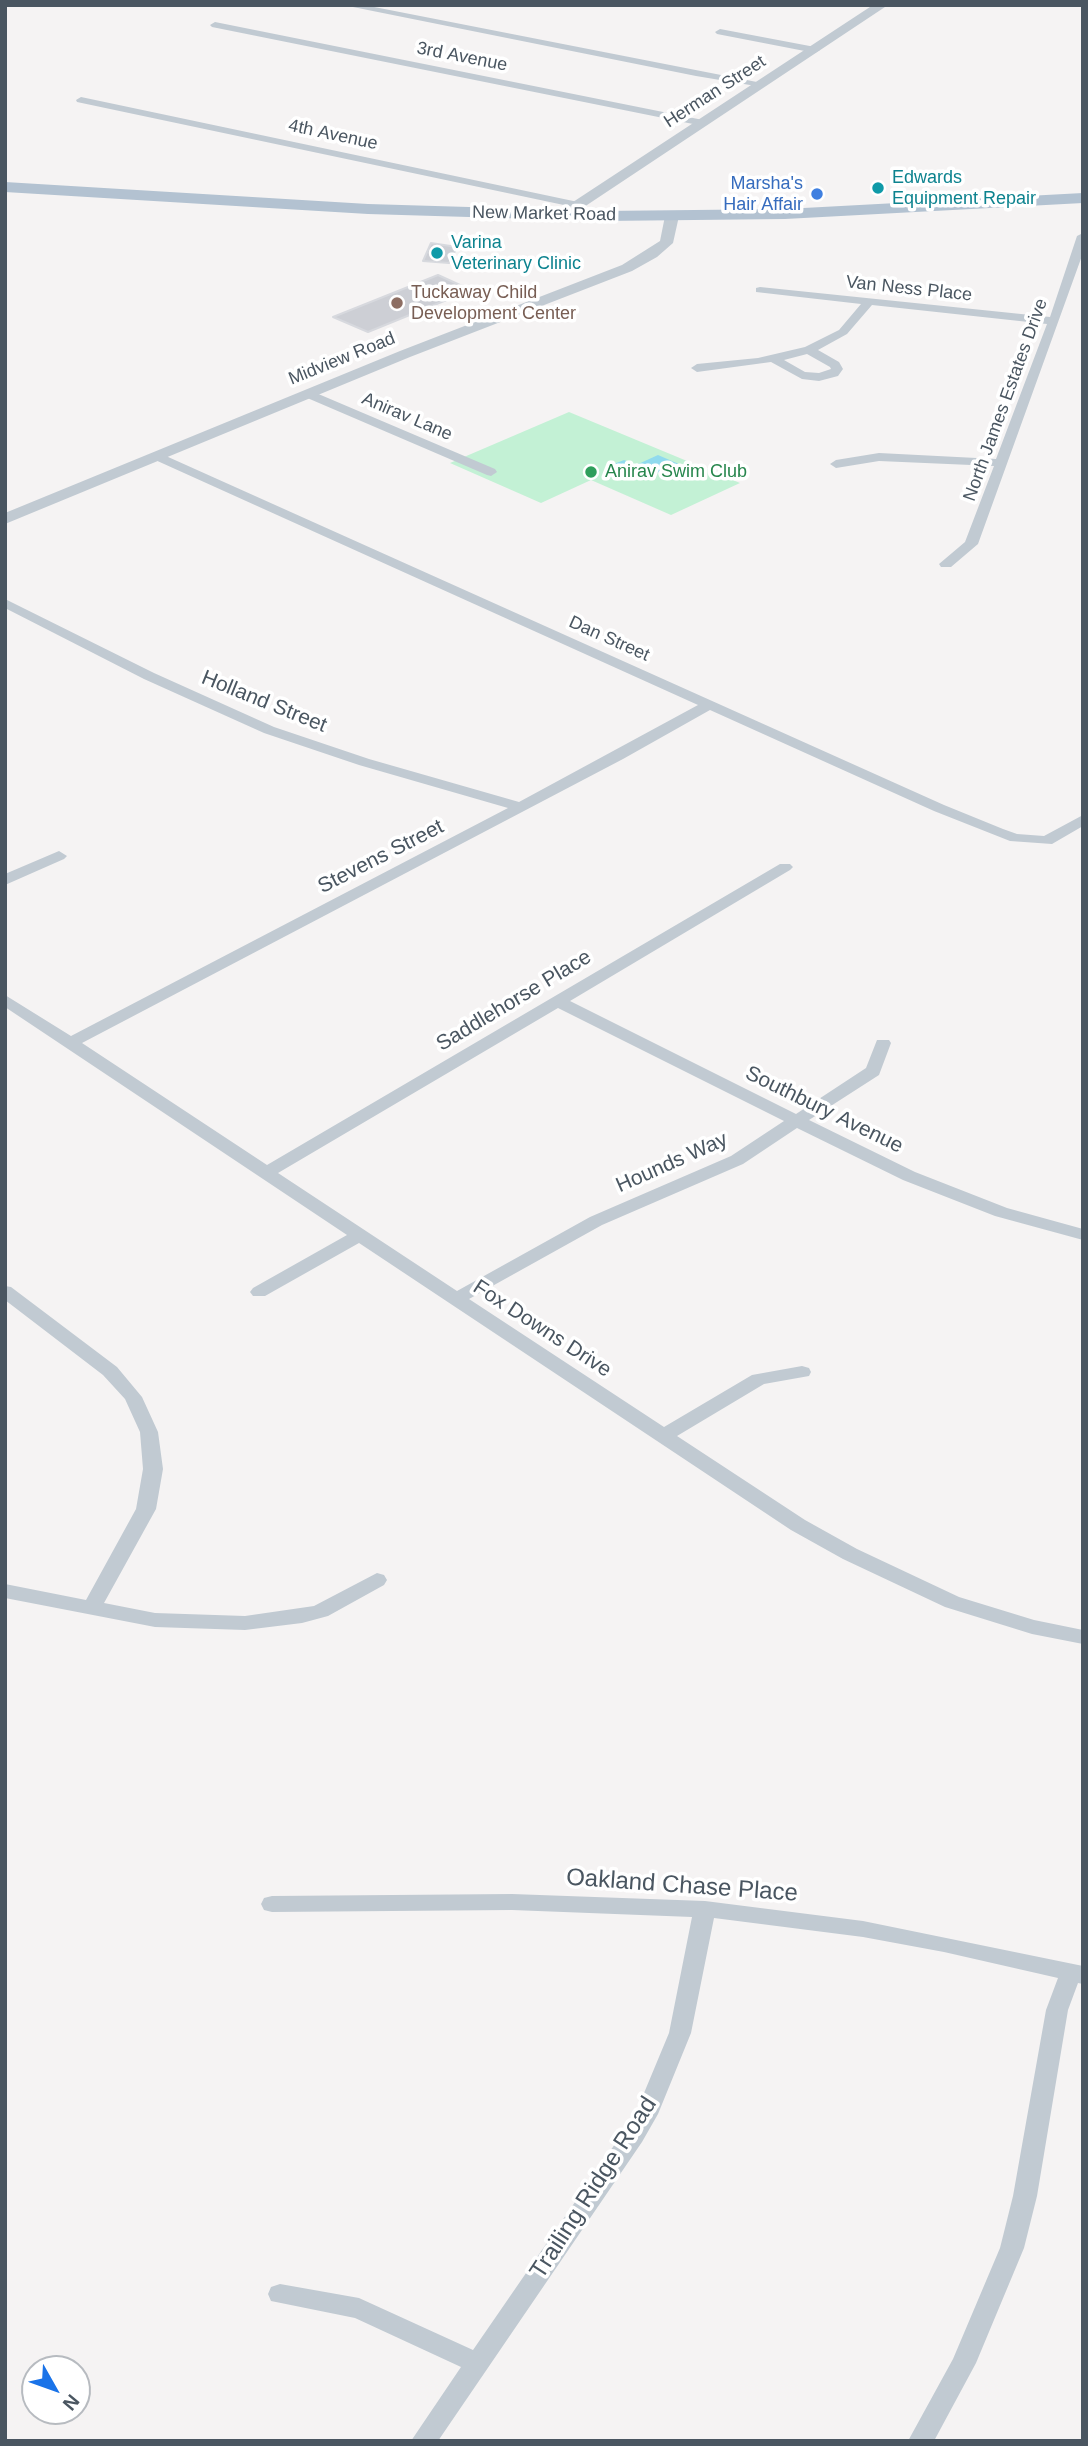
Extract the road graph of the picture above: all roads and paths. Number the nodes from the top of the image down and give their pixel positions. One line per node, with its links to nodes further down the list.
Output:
1 (348, 5): 6 (street)
2 (882, 5): 5 (street, Herman Street)
3 (215, 25): 8 (street, 3rd Avenue)
4 (720, 32): 5 (street)
5 (815, 50): 6 (street, Herman Street)
6 (758, 86): 8 (street, Herman Street)
7 (81, 100): 11 (street, 4th Avenue)
8 (703, 123): 11 (street, Herman Street)
9 (5, 187): 11 (main road, New Market Road)
10 (1082, 200): 12 (main road, New Market Road)
11 (576, 210): 12 (main road, New Market Road)
12 (671, 216): 20 (street, Midview Road)
13 (1083, 236): 16 (street, North James Estates Drive)
14 (760, 290): 15 (street, Van Ness Place)
15 (868, 302): 16 (street, Van Ness Place); 17 (street)
16 (1055, 321): 22 (street, North James Estates Drive)
17 (809, 350): 18 (street); 18 (street)
18 (774, 359): 19 (street)
19 (697, 368)
20 (309, 394): 21 (street, Midview Road); 24 (street, Anirav Lane)
21 (157, 456): 25 (street, Midview Road); 28 (street, Dan Street)
22 (1001, 463): 23 (street); 26 (street, North James Estates Drive)
23 (836, 464)
24 (491, 472)
25 (5, 519)
26 (946, 564)
27 (5, 603): 29 (street, Holland Street)
28 (708, 705): 29 (street, Stevens Street); 30 (street, Dan Street)
29 (521, 807): 36 (street, Stevens Street)
30 (1083, 819)
31 (59, 856): 33 (street)
32 (785, 867): 35 (street, Saddlehorse Place)
33 (5, 880)
34 (5, 1000): 36 (street, Fox Downs Drive)
35 (556, 1000): 38 (street, Southbury Avenue); 39 (street, Saddlehorse Place)
36 (70, 1043): 39 (street, Fox Downs Drive)
37 (883, 1043): 38 (street, Hounds Way)
38 (794, 1122): 41 (street, Southbury Avenue); 44 (street, Hounds Way)
39 (266, 1173): 40 (street, Fox Downs Drive)
40 (360, 1235): 43 (street); 44 (street, Fox Downs Drive)
41 (1083, 1235)
42 (5, 1291): 49 (street)
43 (259, 1292)
44 (455, 1299): 46 (street, Fox Downs Drive)
45 (802, 1372): 46 (street)
46 (663, 1436): 50 (street, Fox Downs Drive)
47 (377, 1580): 49 (street)
48 (5, 1591): 49 (street)
49 (91, 1609)
50 (1083, 1637)
51 (272, 1904): 52 (street, Oakland Chase Place)
52 (705, 1909): 53 (street, Oakland Chase Place); 55 (street, Trailing Ridge Road)
53 (1077, 1974): 57 (street)
54 (280, 2294): 55 (street)
55 (477, 2363): 56 (street, Trailing Ridge Road)
56 (424, 2441)
57 (921, 2441)

